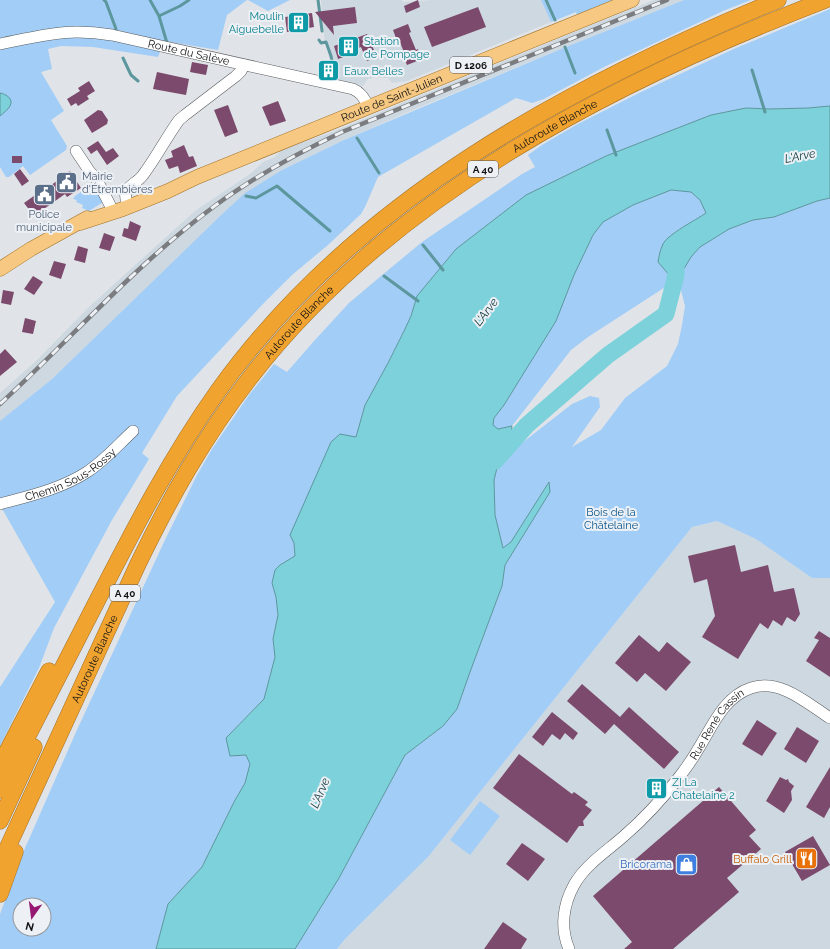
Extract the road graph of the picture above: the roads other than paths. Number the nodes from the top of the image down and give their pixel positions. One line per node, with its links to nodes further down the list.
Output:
1 (632, 0): 6 (main road, Route de Saint-Julien / D 1206)
2 (778, 0): 12 (highway, Autoroute Blanche / A 40)
3 (825, 0): 17 (highway, Autoroute Blanche / A 40)
4 (0, 44): 5 (street, Route du Salève)
5 (244, 65): 6 (street, Route du Salève); 9 (street)
6 (369, 107): 8 (main road, Route de Saint-Julien / D 1206)
7 (76, 151): 10 (street)
8 (197, 177): 9 (main road, Route de Saint-Julien / D 1206); 10 (main road, Route de Saint-Julien / D 1206)
9 (126, 199): 10 (main road, Route de Saint-Julien / D 1206)
10 (112, 209): 11 (main road, Route de Saint-Julien / D 1206)
11 (0, 269)
12 (192, 430): 15 (highway, Autoroute Blanche / A 40); 18 (highway)
13 (133, 431): 14 (street, Chemin Sous-Rossy)
14 (0, 504)
15 (116, 563): 19 (highway, Autoroute Blanche / A 40); 20 (highway)
16 (830, 718): 23 (street, Rue René Cassin)
17 (49, 756): 21 (highway, Autoroute Blanche / A 40); 22 (highway)
18 (0, 765)
19 (0, 790)
20 (0, 821)
21 (0, 864)
22 (0, 894)
23 (569, 949)

